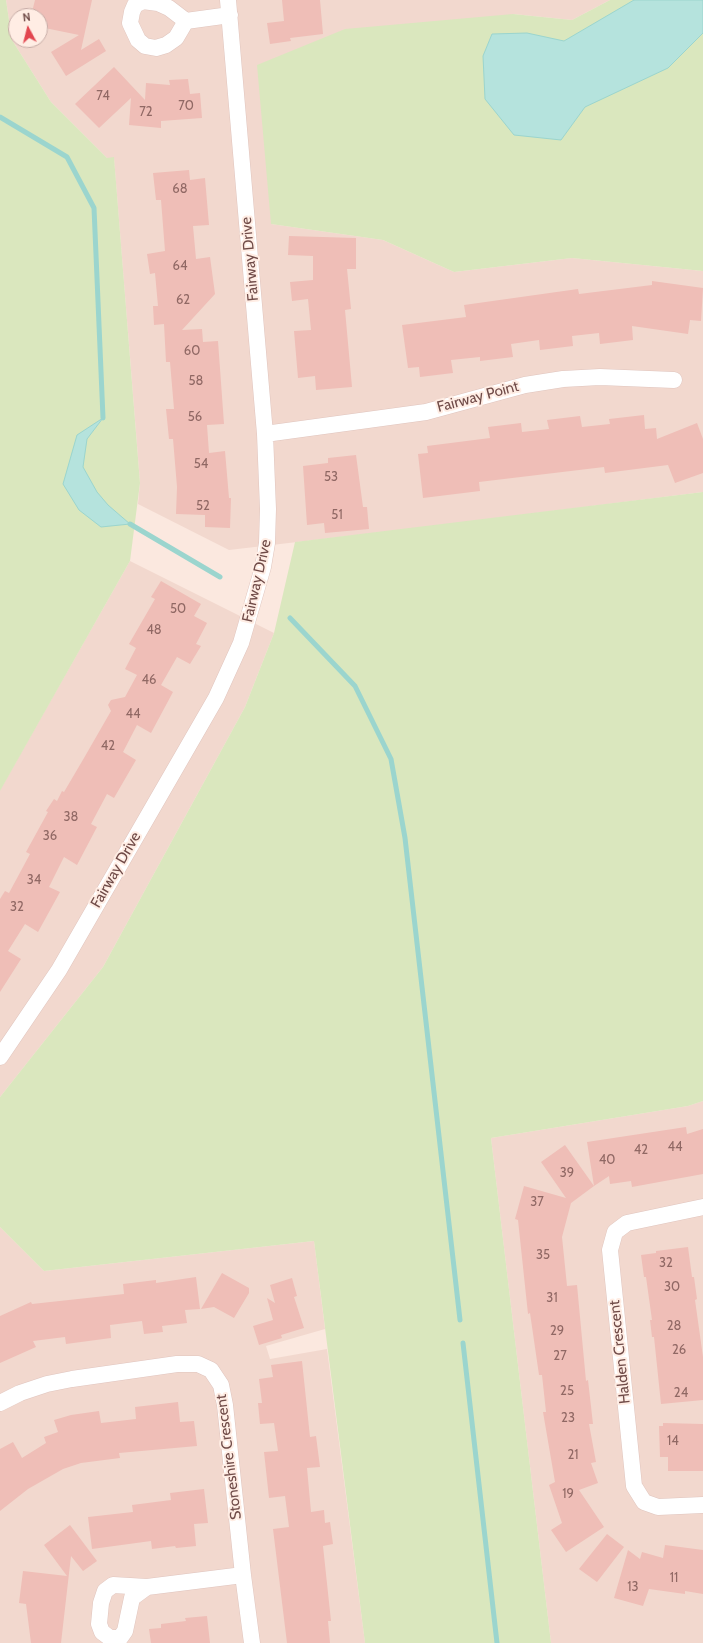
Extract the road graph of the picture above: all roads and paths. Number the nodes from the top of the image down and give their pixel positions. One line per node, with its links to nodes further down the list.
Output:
1 (229, 8): 2 (street, Fairway Drive); 4 (street, Fairway Drive)
2 (186, 21)
3 (674, 380): 4 (street, Fairway Point)
4 (265, 434): 5 (street, Fairway Drive)
5 (0, 1057)
6 (703, 1207): 8 (street, Halden Crescent)
7 (0, 1403): 9 (street, Stoneshire Crescent)
8 (703, 1505)
9 (243, 1576): 10 (street); 11 (street, Stoneshire Crescent)
10 (147, 1587)
11 (252, 1643)

